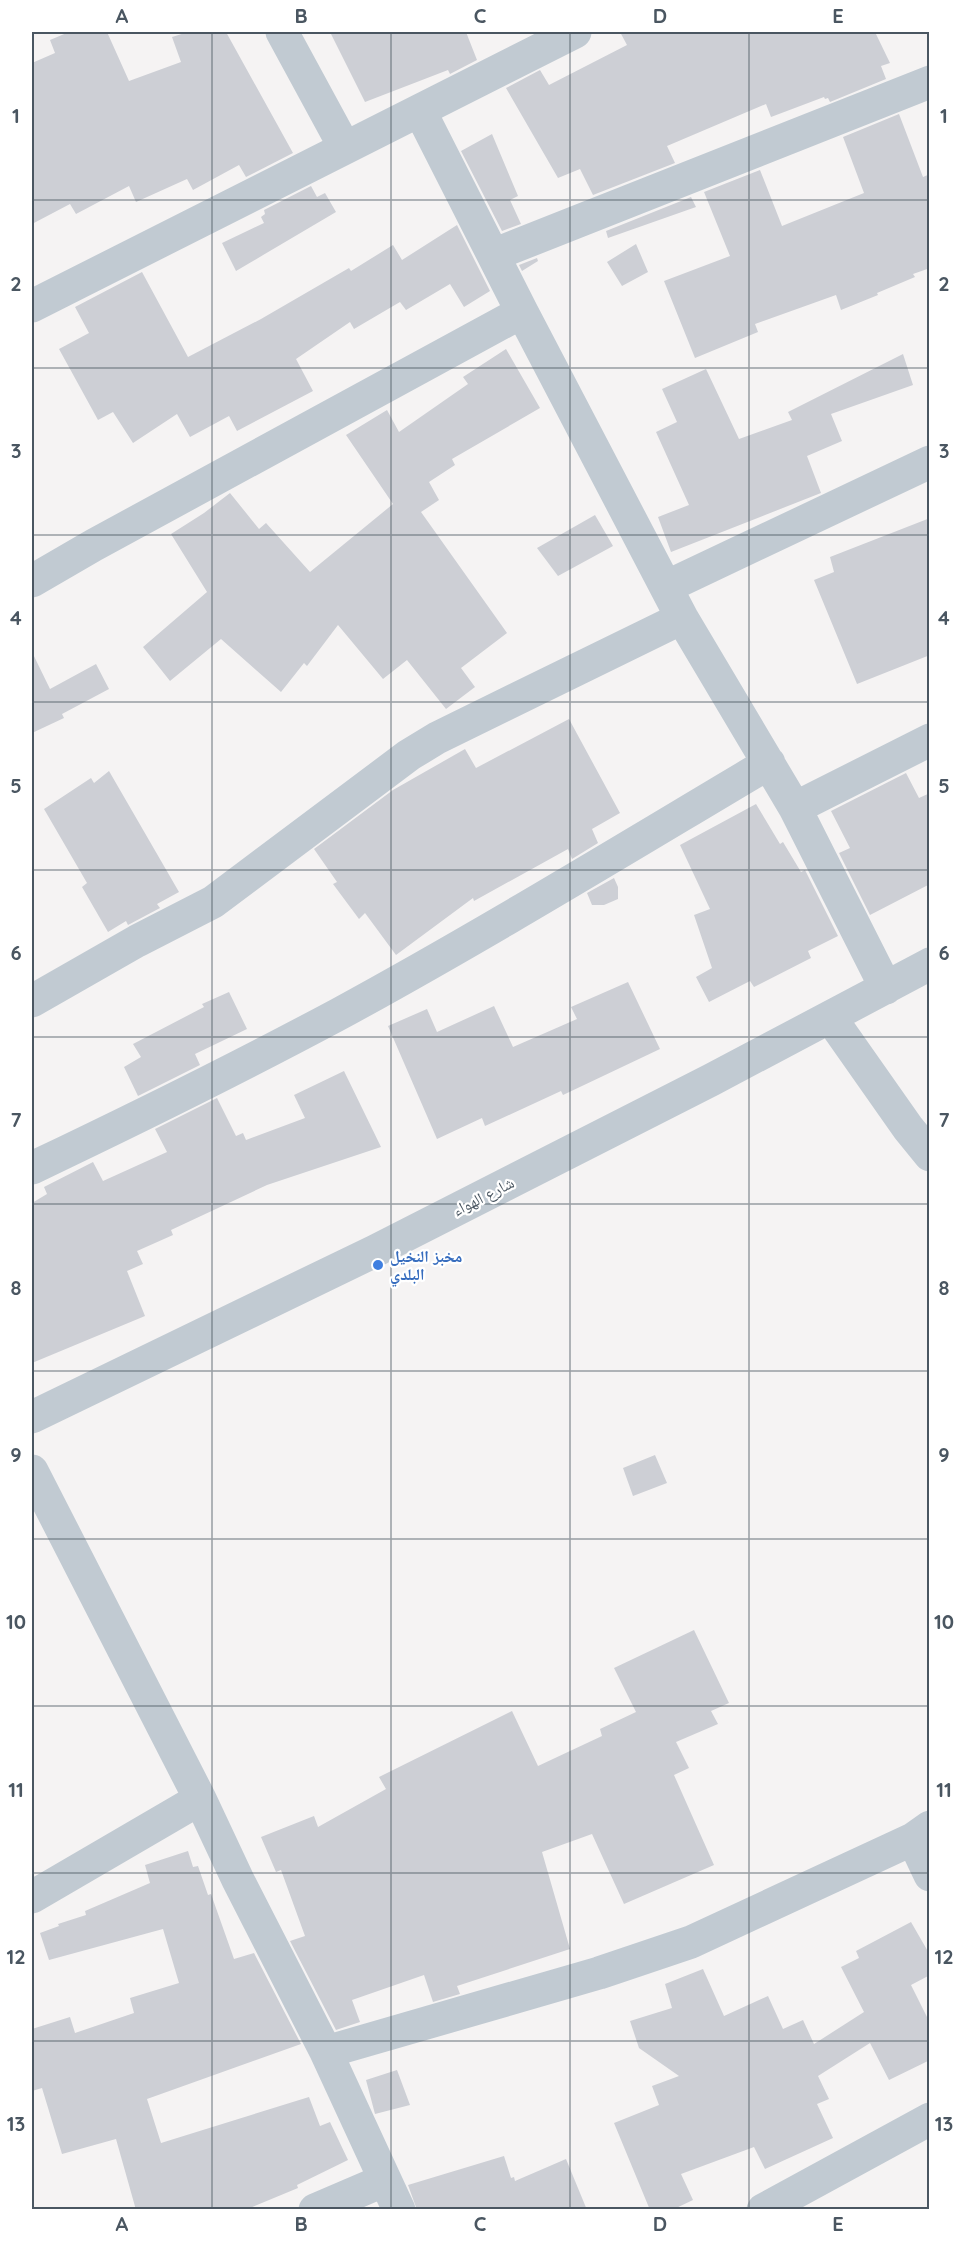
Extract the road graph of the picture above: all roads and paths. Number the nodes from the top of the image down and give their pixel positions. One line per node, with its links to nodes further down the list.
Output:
1 (282, 32): 5 (street)
2 (574, 32): 4 (street)
3 (930, 82): 6 (street)
4 (420, 111): 5 (street); 6 (street)
5 (345, 148): 7 (street)
6 (493, 255): 8 (street)
7 (32, 306)
8 (522, 312): 10 (street); 11 (street)
9 (930, 462): 11 (street)
10 (32, 581)
11 (666, 587): 12 (street)
12 (682, 618): 14 (street); 18 (street)
13 (930, 740): 15 (street)
14 (769, 763): 15 (street); 21 (street)
15 (795, 808): 17 (street)
16 (930, 964): 17 (street, شارع الهواء)
17 (886, 988): 19 (street, شارع الهواء)
18 (32, 1001)
19 (830, 1017): 20 (street); 22 (street, شارع الهواء)
20 (930, 1155)
21 (32, 1168)
22 (32, 1417)
23 (32, 1471): 24 (street)
24 (200, 1799): 27 (street); 28 (street)
25 (921, 1833): 26 (street); 28 (street)
26 (930, 1875)
27 (32, 1897)
28 (326, 2052): 30 (street)
29 (930, 2119): 33 (street)
30 (385, 2180): 31 (street); 32 (street)
31 (315, 2210)
32 (399, 2210)
33 (763, 2210)

